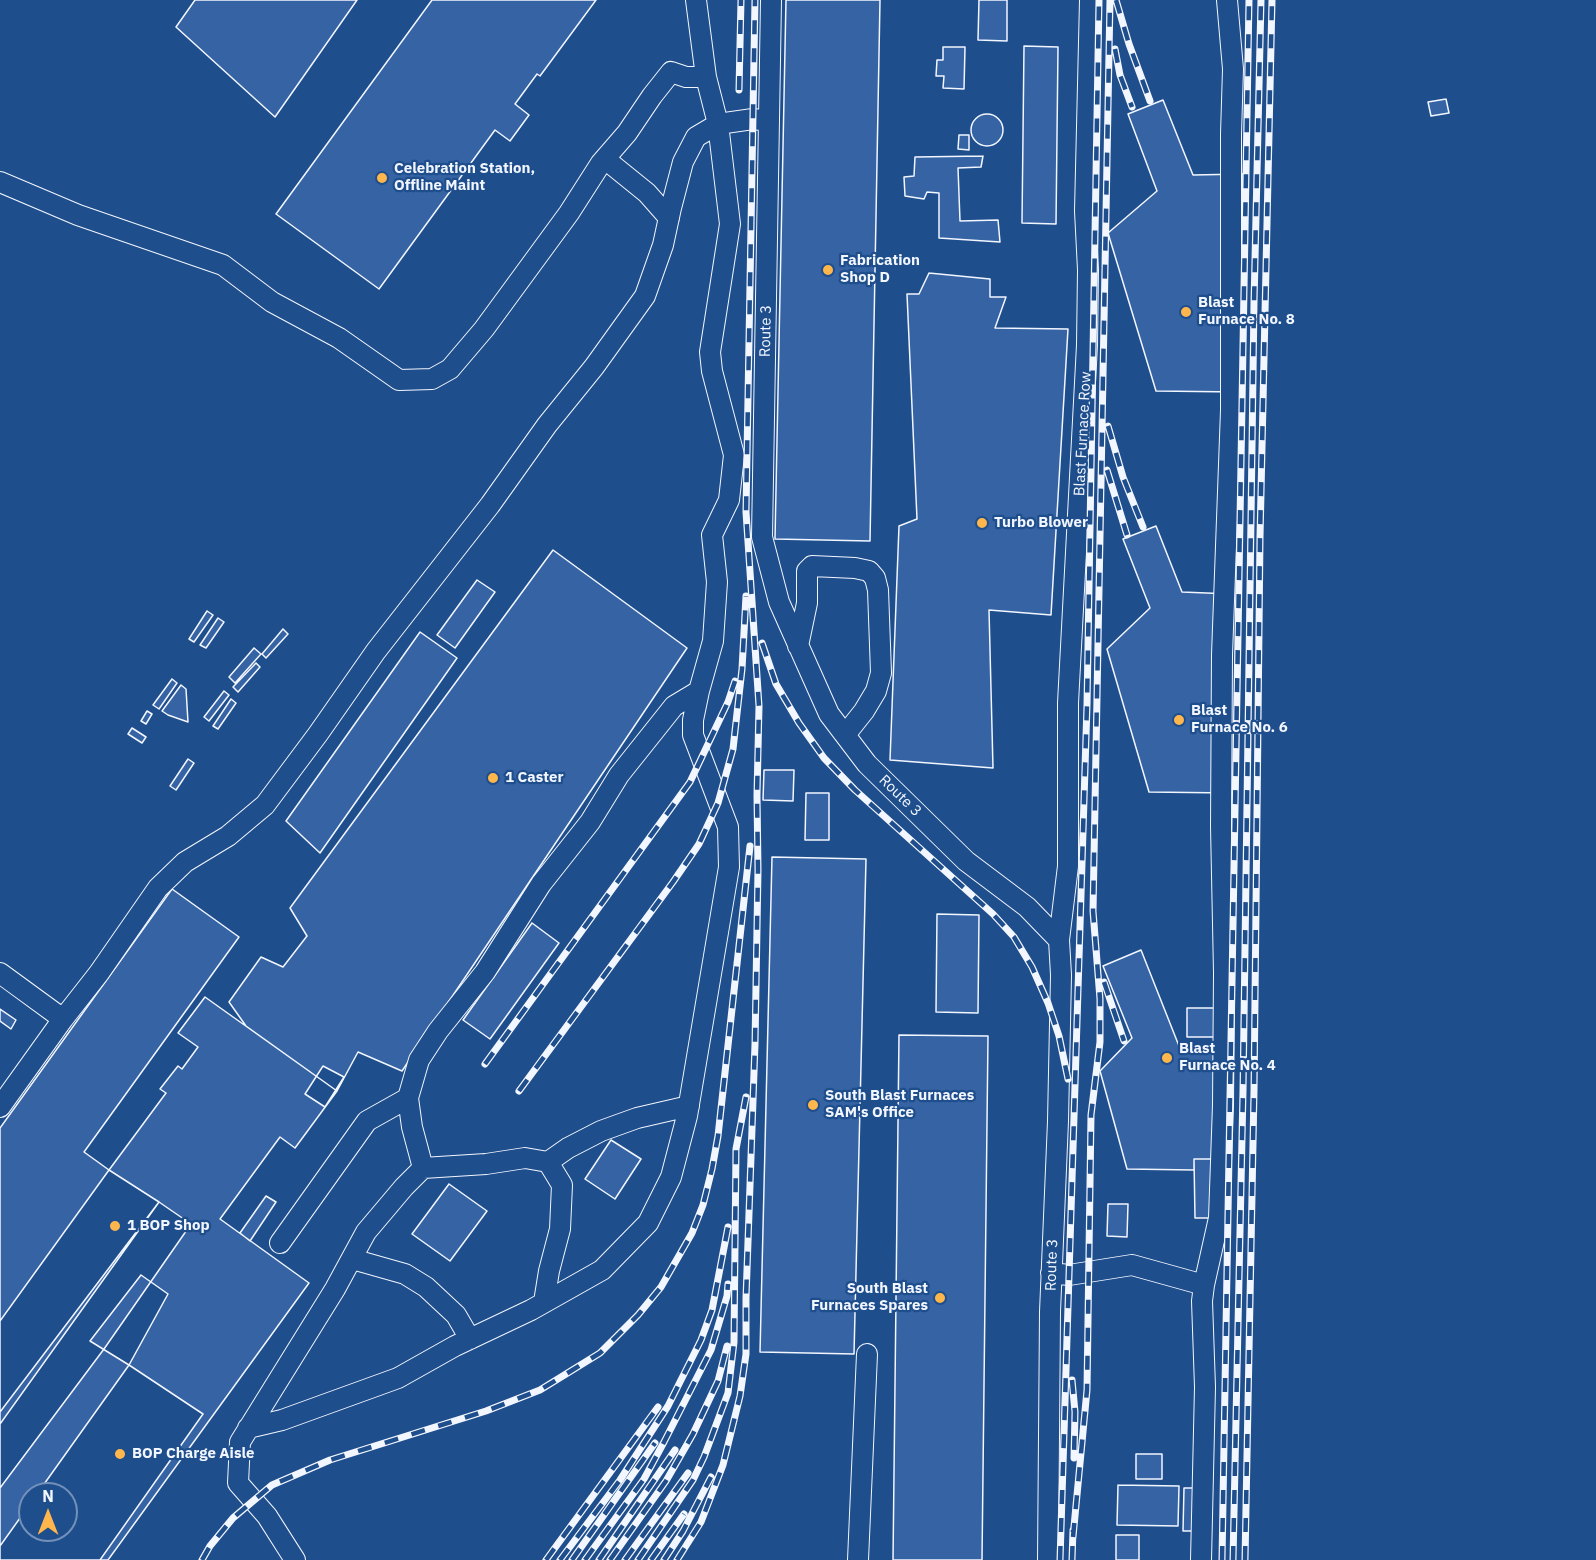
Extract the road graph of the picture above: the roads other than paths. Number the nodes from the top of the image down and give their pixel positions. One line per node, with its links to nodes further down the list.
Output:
1 (696, 0): 5 (street)
2 (771, 0): 6 (street, Route 3)
3 (1090, 0): 14 (street, Blast Furnace Row)
4 (1227, 0): 25 (street)
5 (706, 77): 7 (street); 8 (street)
6 (769, 121): 7 (street); 11 (street, Route 3)
7 (718, 124): 10 (street); 12 (street)
8 (605, 159): 9 (street); 10 (street)
9 (0, 182)
10 (669, 218): 16 (street)
11 (798, 646): 13 (street, Route 3); 13 (street)
12 (699, 691): 17 (street); 18 (street)
13 (845, 735): 14 (street, Route 3)
14 (1059, 940): 24 (street, Route 3)
15 (0, 973): 16 (street)
16 (63, 1018): 19 (street)
17 (408, 1098): 21 (street); 22 (street)
18 (689, 1106): 20 (street); 26 (street)
19 (0, 1107)
20 (548, 1162): 21 (street); 26 (street)
21 (423, 1168): 23 (street)
22 (280, 1243)
23 (351, 1259): 27 (street); 29 (street)
24 (1051, 1273): 25 (street); 32 (street, Route 3)
25 (1204, 1285): 33 (street)
26 (544, 1302): 27 (street)
27 (470, 1339): 29 (street)
28 (867, 1354): 31 (street)
29 (248, 1428): 30 (street)
30 (295, 1560)
31 (858, 1560)
32 (1048, 1560)
33 (1201, 1560)

